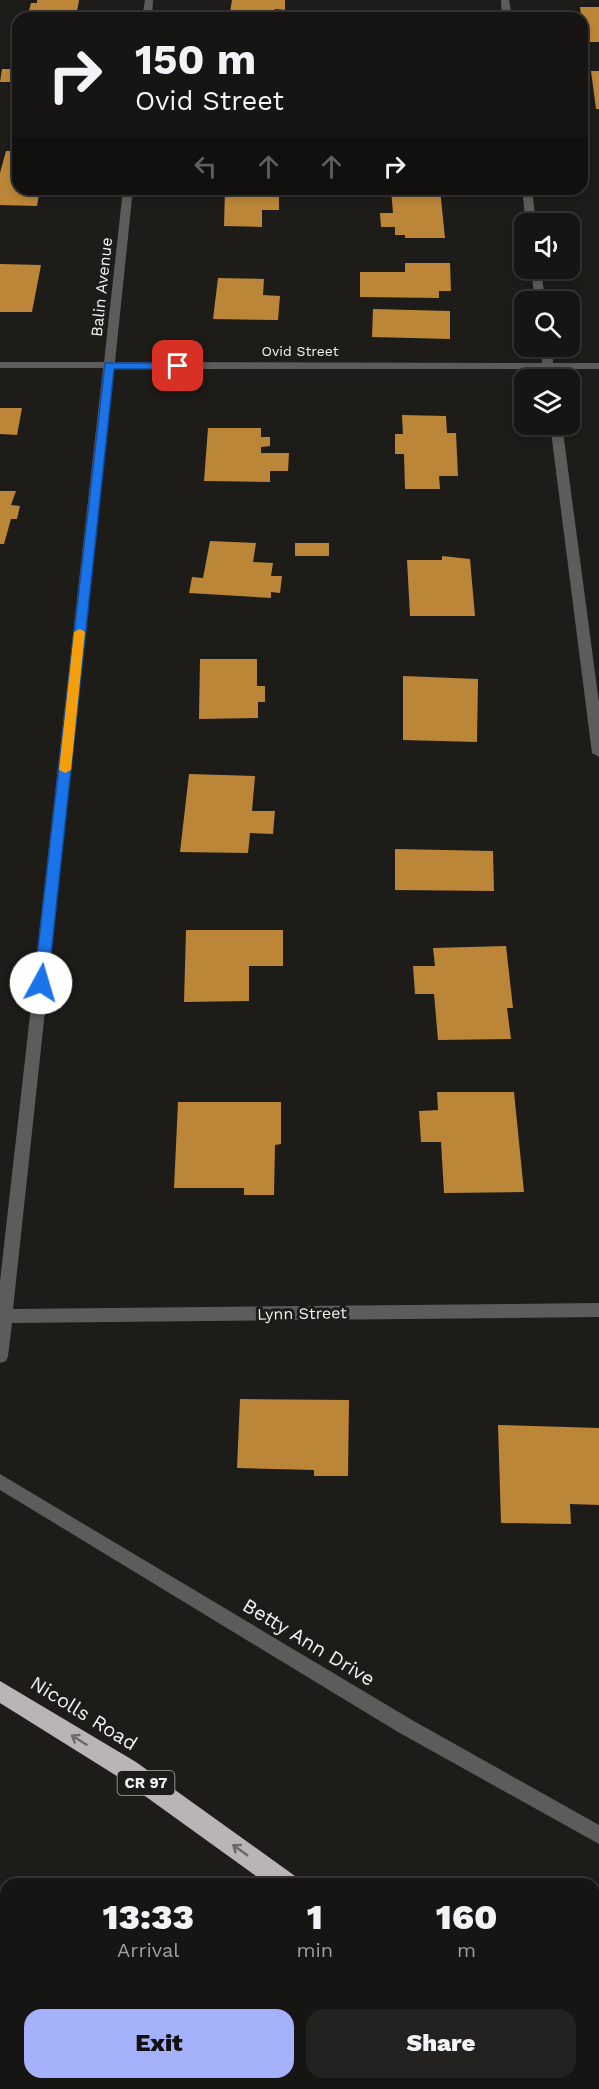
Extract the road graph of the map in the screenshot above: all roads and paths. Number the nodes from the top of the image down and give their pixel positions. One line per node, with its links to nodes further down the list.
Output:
1 (127, 195): 6 (street, Balin Avenue)
2 (528, 195): 3 (street)
3 (530, 213)
4 (547, 357): 7 (street)
5 (0, 366): 6 (street, Ovid Street)
6 (109, 366): 7 (street, Ovid Street); 13 (street, Balin Avenue)
7 (548, 366): 8 (street, Ovid Street); 9 (street)
8 (599, 366)
9 (548, 369)
10 (557, 435): 11 (street)
11 (599, 753)
12 (599, 1310): 13 (street, Lynn Street)
13 (4, 1316): 14 (street, Balin Avenue)
14 (0, 1356)
15 (0, 1481): 17 (street, Betty Ann Drive)
16 (0, 1691): 18 (highway, Nicolls Road / CR 97, one-way to 16)
17 (599, 1835)
18 (279, 1878)

